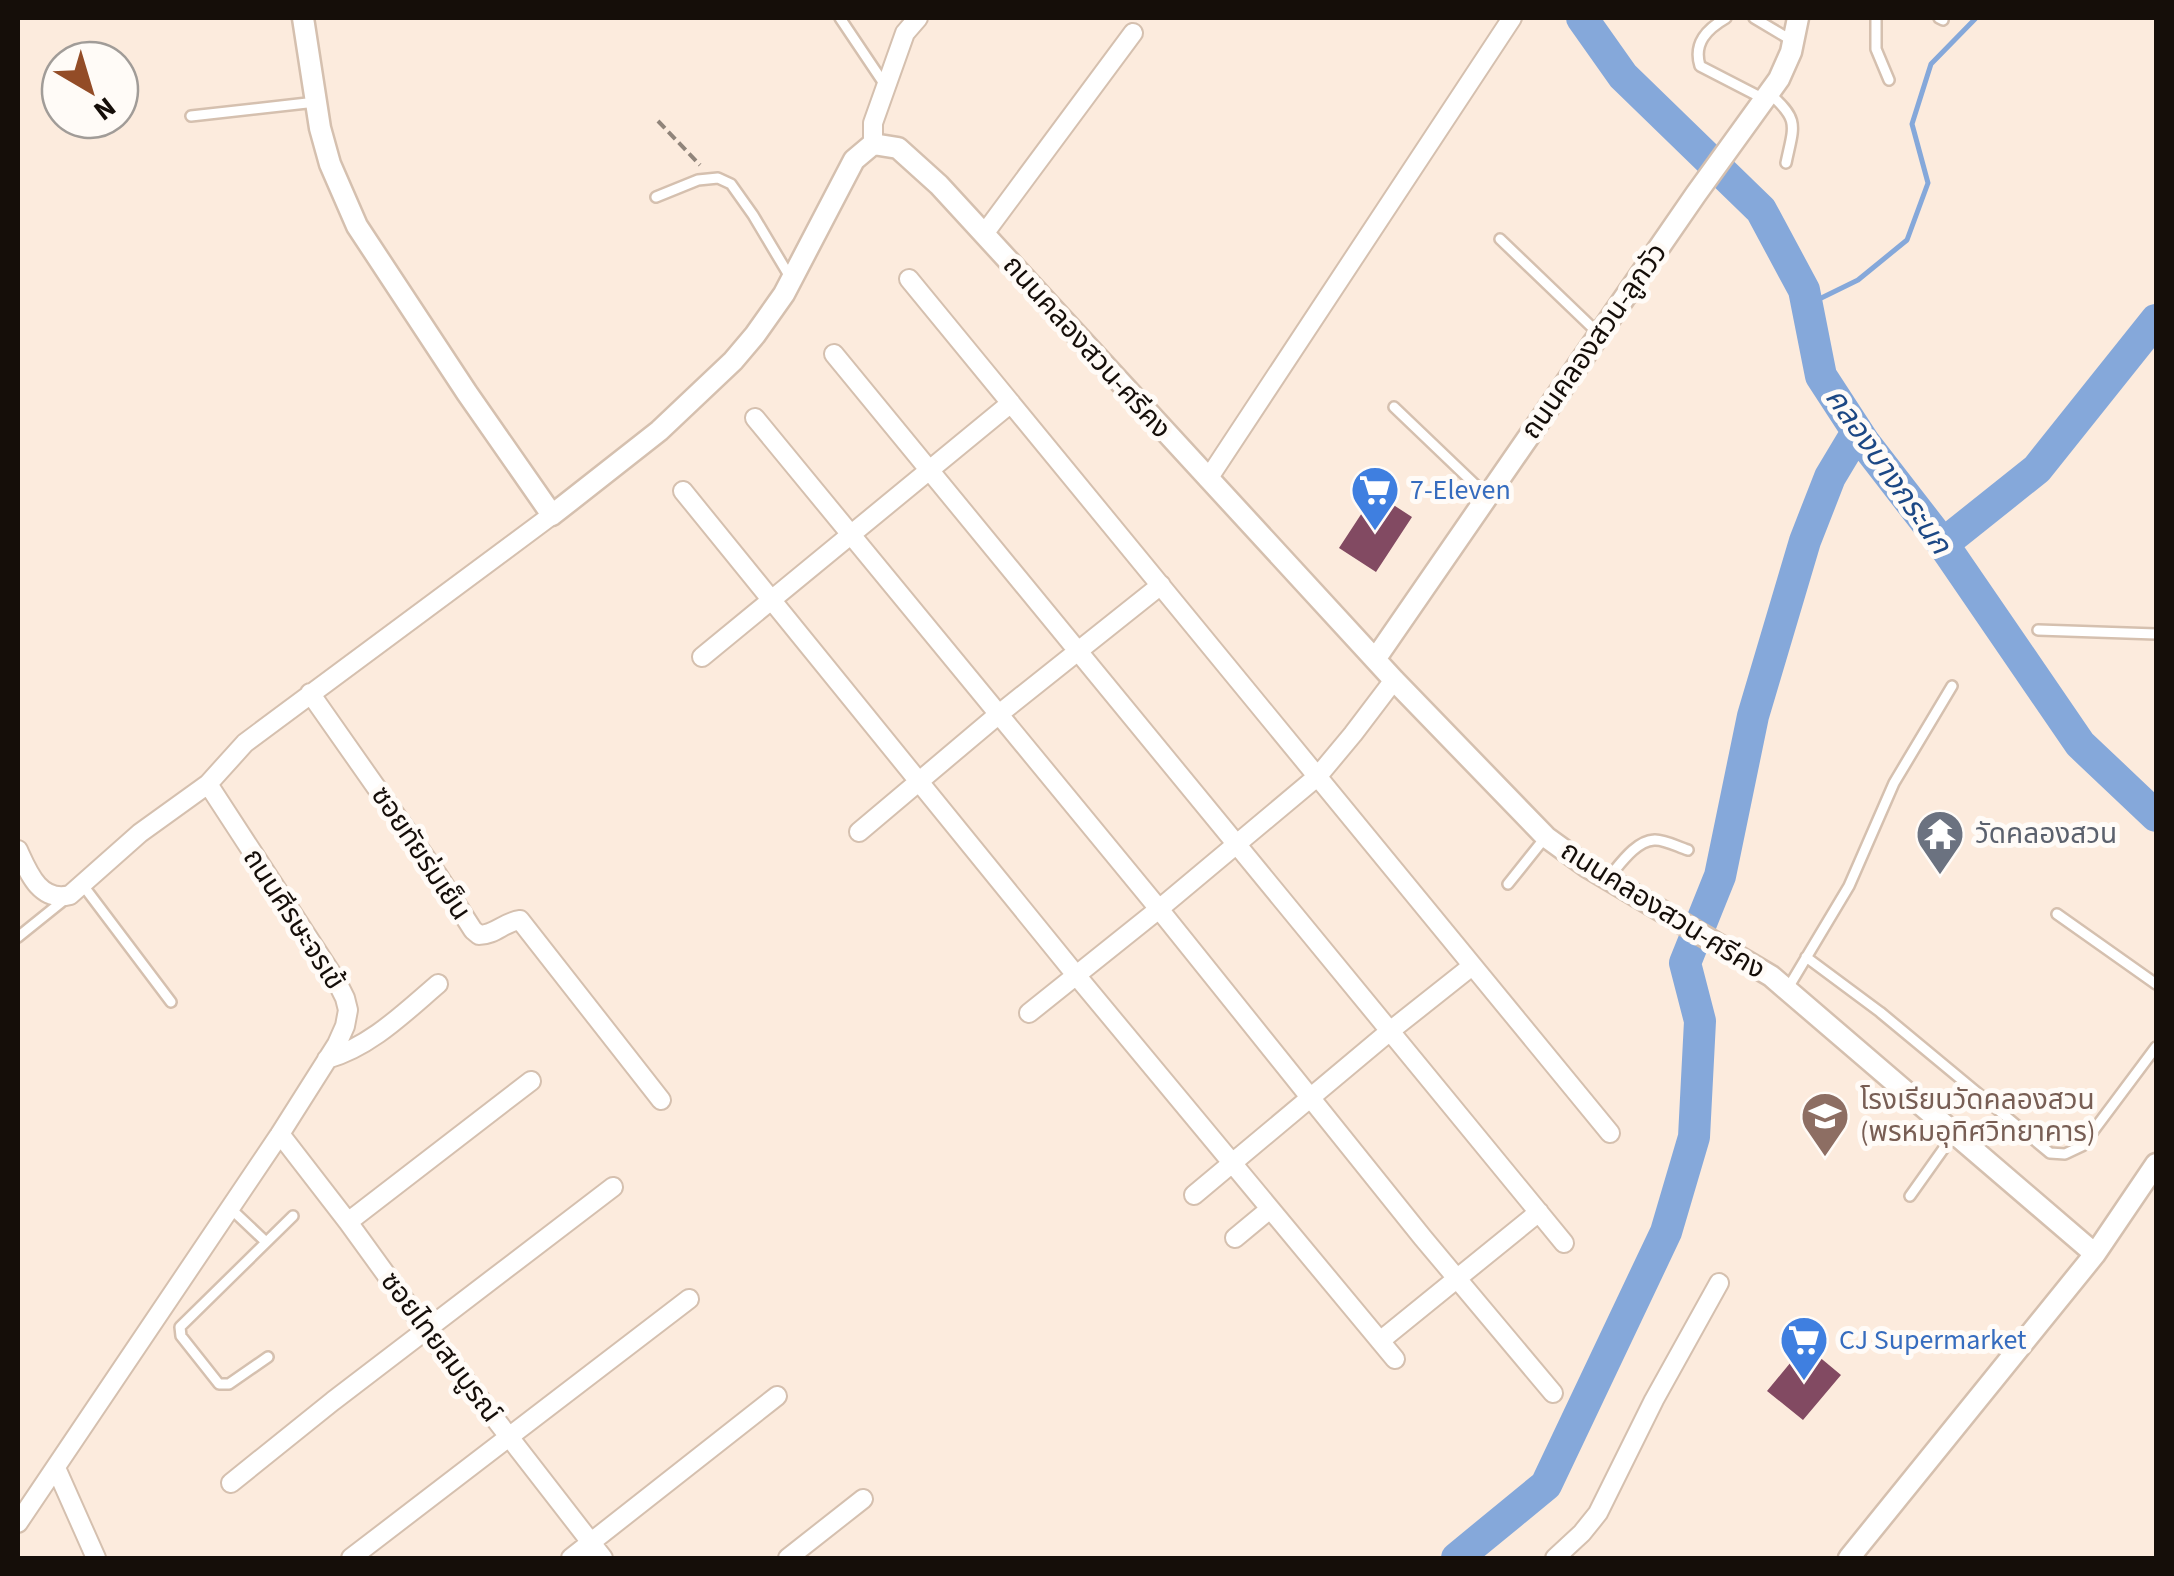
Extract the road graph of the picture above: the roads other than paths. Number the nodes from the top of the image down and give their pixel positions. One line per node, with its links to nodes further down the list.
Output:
1 (303, 18): 14 (street)
2 (840, 18): 12 (lane)
3 (918, 18): 12 (street)
4 (1512, 18): 29 (street)
5 (1726, 18): 13 (lane)
6 (1754, 18): 10 (lane)
7 (1798, 18): 10 (street, ถนนคลองสวน-ลูกวัว)
8 (1876, 18): 11 (lane)
9 (1132, 33): 19 (street)
10 (1794, 41): 13 (street, ถนนคลองสวน-ลูกวัว)
11 (1889, 80)
12 (886, 87): 16 (street)
13 (1767, 96): 17 (lane); 23 (street, ถนนคลองสวน-ลูกวัว)
14 (316, 102): 15 (lane); 32 (street)
15 (191, 116)
16 (873, 144): 19 (street, ถนนคลองสวน-ศรีคง); 22 (street)
17 (1786, 163)
18 (656, 198): 22 (lane)
19 (984, 234): 29 (street, ถนนคลองสวน-ศรีคง)
20 (1500, 239): 23 (lane)
21 (909, 279): 25 (street)
22 (791, 280): 32 (street)
23 (1599, 334): 31 (street, ถนนคลองสวน-ลูกวัว)
24 (834, 354): 28 (street)
25 (1012, 404): 28 (street); 34 (street)
26 (1394, 407): 31 (lane)
27 (755, 418): 33 (street)
28 (930, 470): 33 (street); 38 (street)
29 (1208, 479): 40 (street, ถนนคลองสวน-ศรีคง)
30 (683, 492): 35 (street)
31 (1487, 496): 40 (street, ถนนคลองสวน-ลูกวัว)
32 (552, 515): 43 (street)
33 (852, 535): 35 (street); 44 (street)
34 (1161, 584): 38 (street); 45 (street)
35 (772, 600): 39 (street); 46 (street)
36 (2038, 630): 37 (lane)
37 (2156, 634)
38 (1077, 650): 44 (street); 50 (street)
39 (702, 657)
40 (1376, 658): 41 (street, ถนนคลองสวน-ศรีคง)
41 (1394, 680): 45 (street); 49 (street, ถนนคลองสวน-ศรีคง)
42 (1952, 686): 59 (lane)
43 (310, 693): 47 (street); 72 (street, ซอยทัยร่มเย็น)
44 (999, 714): 46 (street); 56 (street)
45 (1318, 776): 50 (street); 60 (street)
46 (920, 782): 48 (street); 61 (street)
47 (208, 784): 55 (street); 69 (street, ถนนศีรษะจรเข้)
48 (859, 832)
49 (1546, 837): 53 (street, ถนนคลองสวน-ศรีคง); 54 (lane)
50 (1237, 844): 56 (street); 67 (street)
51 (18, 850): 55 (street)
52 (1688, 850): 53 (lane)
53 (1607, 879): 64 (street, ถนนคลองสวน-ศรีคง)
54 (1508, 884)
55 (76, 890): 58 (lane); 65 (lane)
56 (1160, 909): 61 (street); 71 (street)
57 (2058, 914): 63 (lane)
58 (18, 937)
59 (1806, 957): 64 (lane); 68 (lane)
60 (1472, 966): 67 (street); 73 (street)
61 (1076, 975): 66 (street); 76 (street)
62 (438, 984): 69 (street)
63 (2156, 984)
64 (1787, 990): 75 (street, ถนนคลองสวน-ศรีคง)
65 (171, 1002)
66 (1028, 1013)
67 (1390, 1031): 71 (street); 83 (street)
68 (2156, 1048)
69 (327, 1060): 74 (street, ถนนศีรษะจรเข้)
70 (531, 1081): 85 (street)
71 (1310, 1097): 76 (street); 90 (street)
72 (661, 1100)
73 (1610, 1133)
74 (280, 1134): 81 (street, ถนนศีรษะจรเข้); 85 (street, ซอยไทยสมบูรณ์)
75 (1954, 1134): 80 (lane); 89 (street, ถนนคลองสวน-ศรีคง)
76 (1232, 1162): 79 (street); 82 (street)
77 (2155, 1169): 89 (street)
78 (612, 1186): 93 (street)
79 (1194, 1196)
80 (1910, 1196)
81 (229, 1207): 87 (lane); 100 (street, ถนนศีรษะจรเข้)
82 (1270, 1209): 86 (street); 94 (street)
83 (1539, 1212): 88 (street); 90 (street)
84 (293, 1216): 87 (lane)
85 (348, 1222): 93 (street, ซอยไทยสมบูรณ์)
86 (1235, 1238)
87 (266, 1242): 95 (lane)
88 (1564, 1243)
89 (2095, 1254): 111 (street)
90 (1457, 1278): 94 (street); 97 (street)
91 (1719, 1283): 110 (street)
92 (689, 1298): 99 (street)
93 (427, 1332): 99 (street, ซอยไทยสมบูรณ์); 101 (street)
94 (1380, 1341): 96 (street)
95 (268, 1356)
96 (1395, 1360)
97 (1553, 1394)
98 (777, 1396): 104 (street)
99 (509, 1437): 104 (street, ซอยไทยสมบูรณ์); 106 (street)
100 (56, 1468): 103 (street, ถนนศีรษะจรเข้); 105 (street)
101 (231, 1483)
102 (863, 1499): 109 (street)
103 (18, 1523)
104 (591, 1543): 107 (street); 108 (street, ซอยไทยสมบูรณ์)
105 (96, 1558)
106 (351, 1558)
107 (572, 1558)
108 (603, 1558)
109 (788, 1558)
110 (1554, 1558)
111 (1850, 1558)

